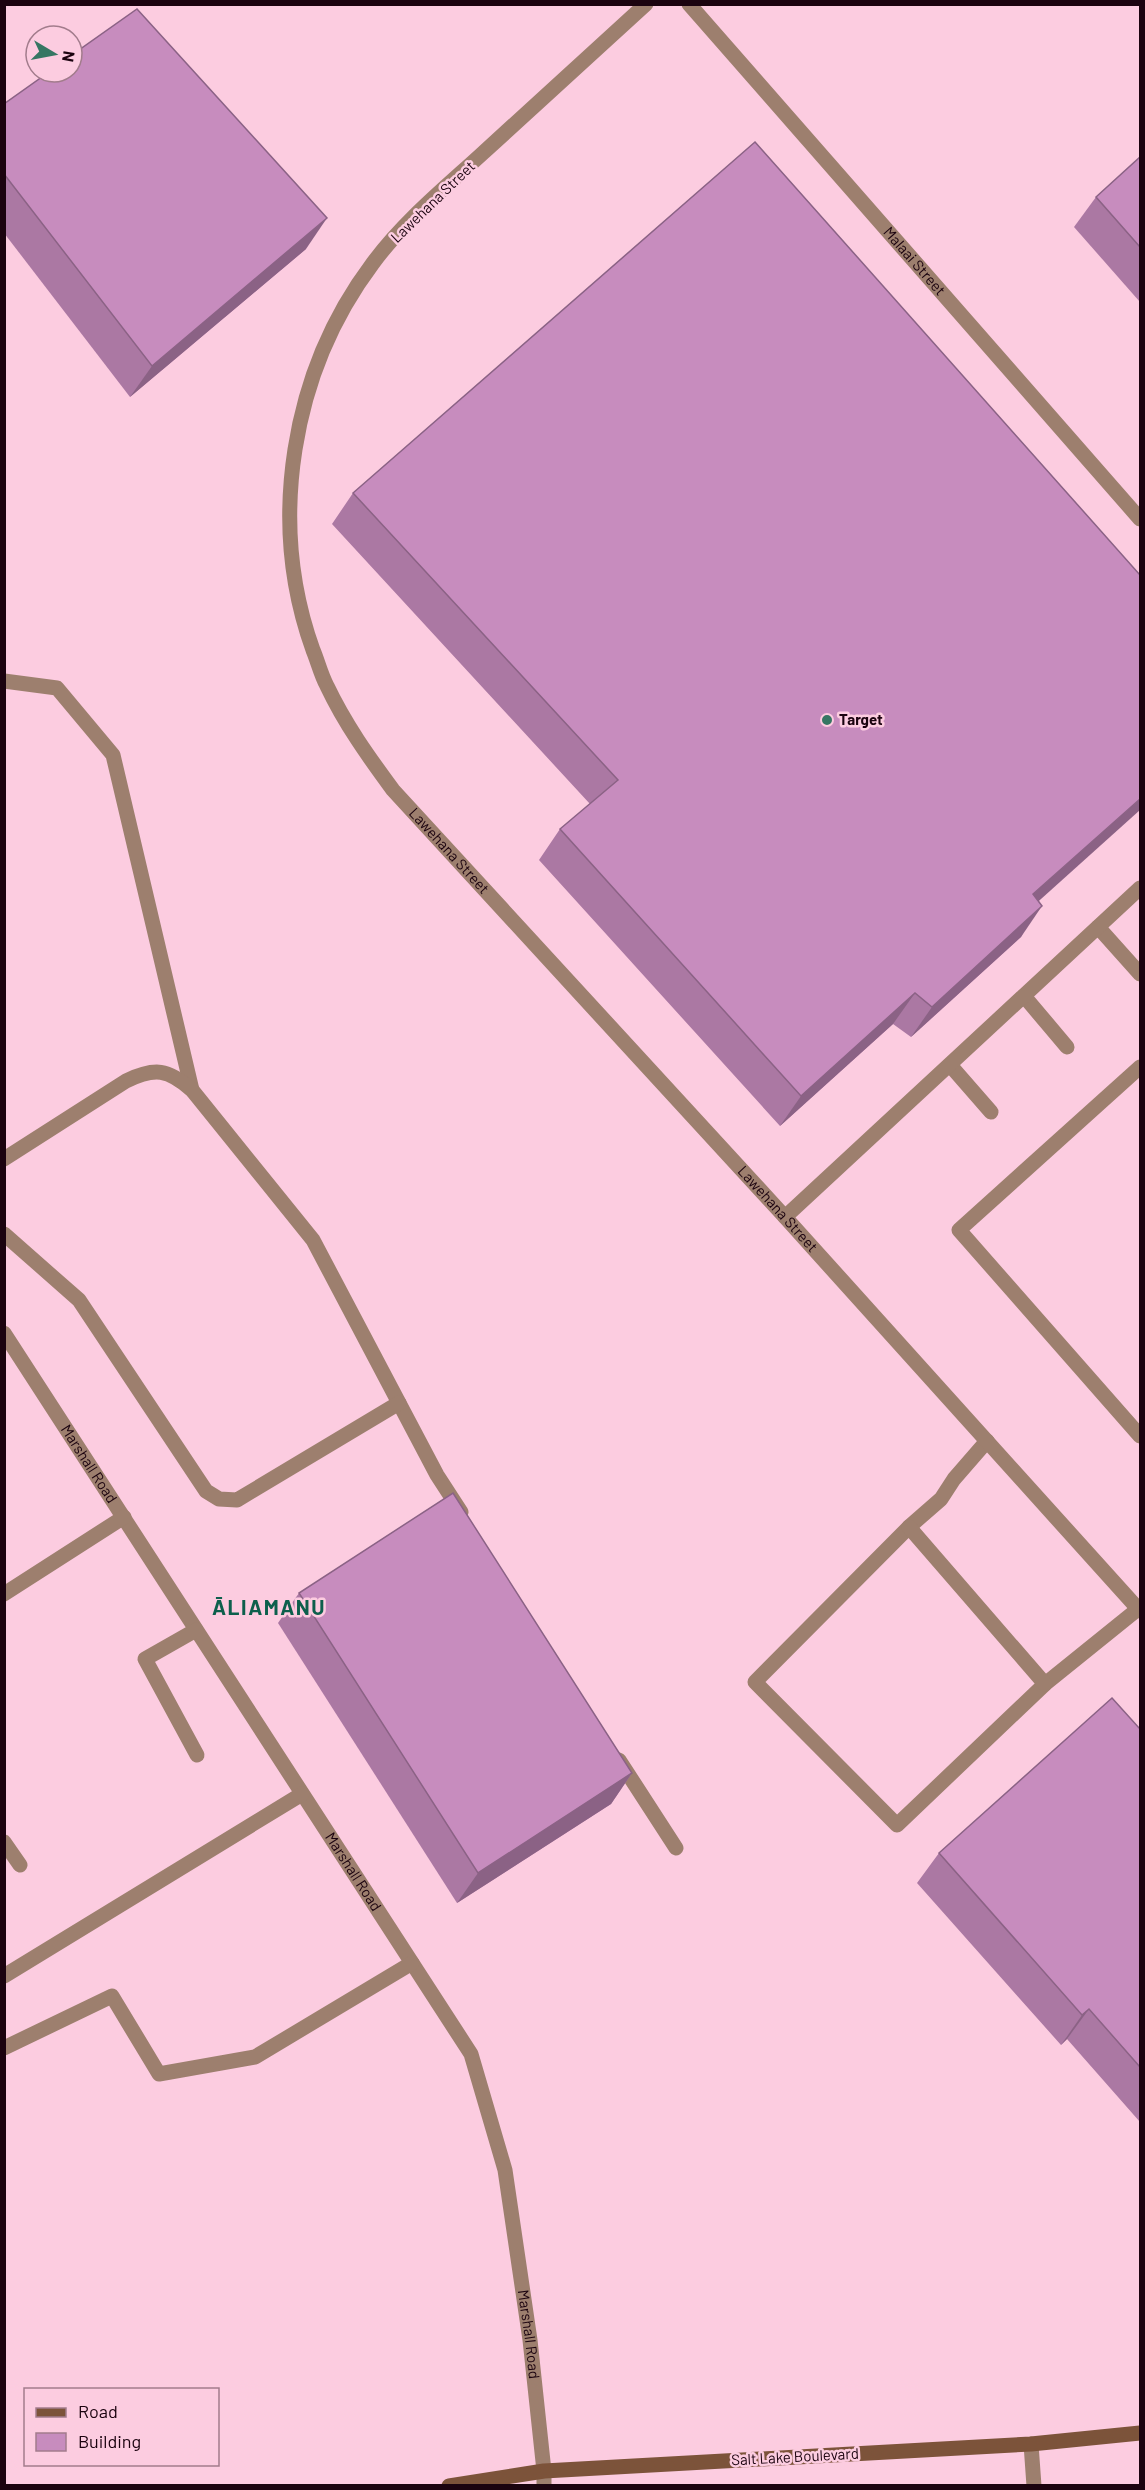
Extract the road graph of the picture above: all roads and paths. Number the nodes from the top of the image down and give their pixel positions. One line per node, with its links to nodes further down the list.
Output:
1 (646, 4): 15 (street, Lawehana Street)
2 (689, 4): 3 (street, Malaai Street)
3 (1140, 519)
4 (4, 681): 12 (street)
5 (1140, 888): 6 (street)
6 (1098, 927): 7 (street); 8 (street)
7 (1140, 974)
8 (1024, 996): 9 (street); 10 (street)
9 (1067, 1047)
10 (950, 1065): 13 (street); 15 (street)
11 (1140, 1067): 19 (street)
12 (192, 1090): 14 (street); 18 (street)
13 (991, 1112)
14 (4, 1159)
15 (785, 1217): 20 (street, Lawehana Street)
16 (4, 1234): 18 (street)
17 (4, 1333): 21 (street, Marshall Road)
18 (399, 1403): 22 (street)
19 (1140, 1436)
20 (987, 1441): 23 (street); 25 (street, Lawehana Street)
21 (124, 1517): 24 (street); 26 (street, Marshall Road)
22 (470, 1525)
23 (909, 1527): 27 (street); 27 (street)
24 (4, 1594)
25 (1139, 1610): 27 (street)
26 (196, 1630): 29 (street); 30 (street, Marshall Road)
27 (1045, 1684)
28 (611, 1747): 32 (street)
29 (197, 1755)
30 (302, 1794): 34 (street, Marshall Road); 35 (street)
31 (4, 1842): 33 (street)
32 (676, 1848)
33 (20, 1865)
34 (412, 1963): 36 (street); 39 (street, Marshall Road)
35 (4, 1976)
36 (4, 2048)
37 (1140, 2433): 38 (main road, Salt Lake Boulevard)
38 (1030, 2444): 39 (main road, Salt Lake Boulevard); 41 (street)
39 (544, 2478): 40 (main road, Salt Lake Boulevard)
40 (449, 2486)
41 (1034, 2486)

